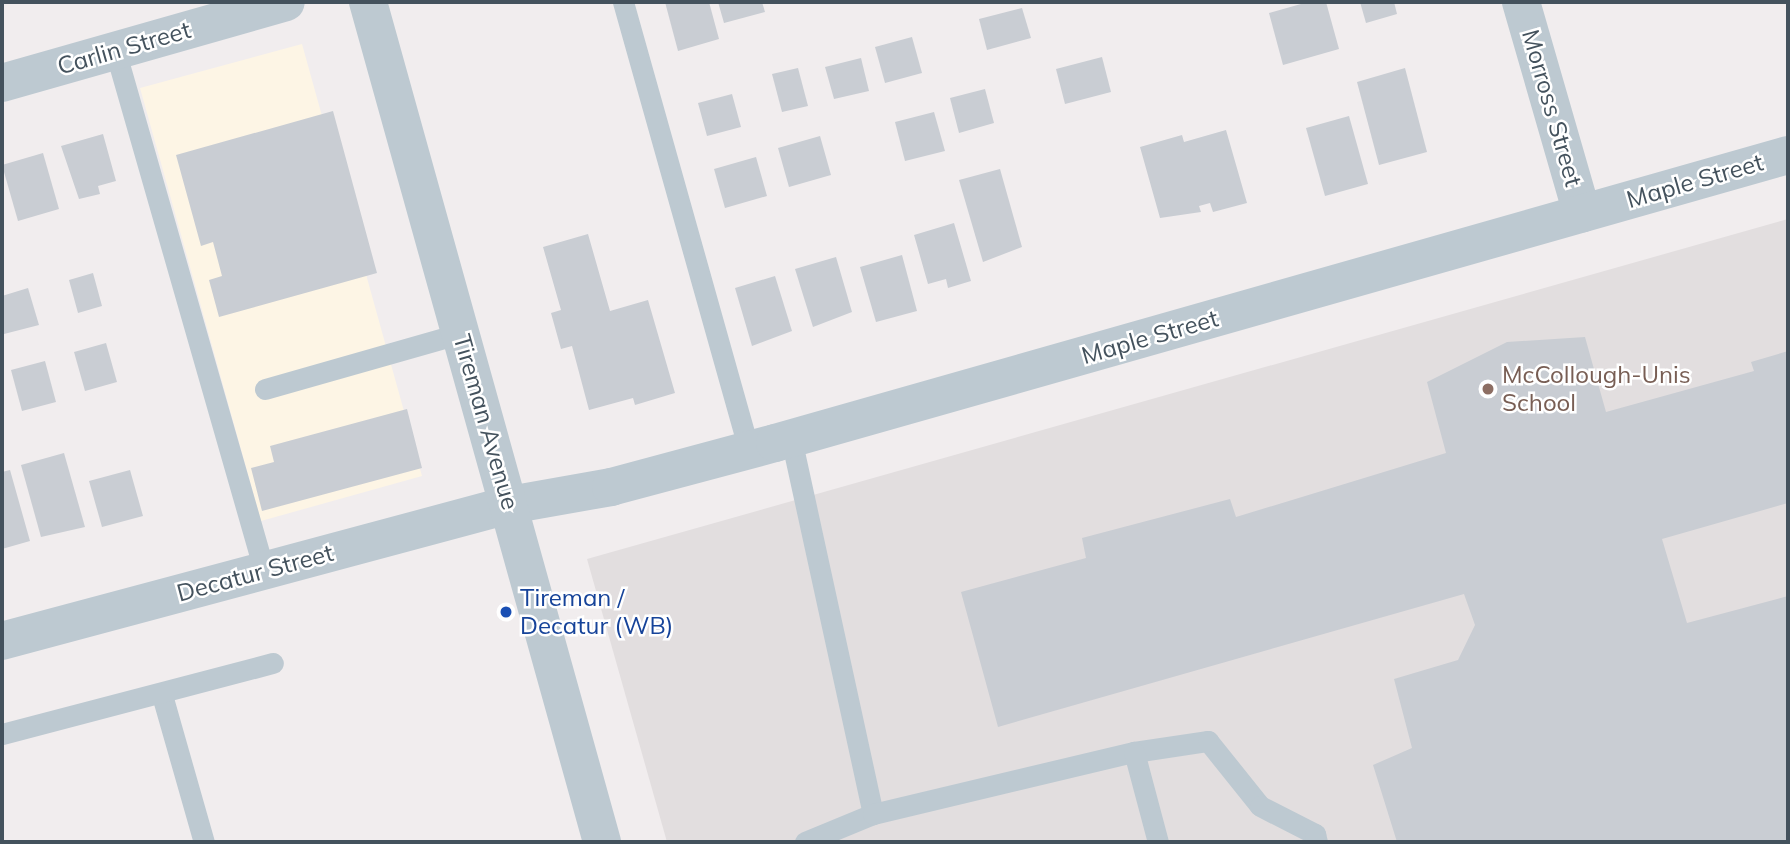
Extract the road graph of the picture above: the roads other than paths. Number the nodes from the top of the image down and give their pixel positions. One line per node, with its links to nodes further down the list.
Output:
1 (368, 2): 9 (street, Tireman Avenue)
2 (623, 2): 12 (lane)
3 (1521, 2): 8 (street, Morross Street)
4 (268, 4): 5 (street, Carlin Street)
5 (115, 50): 6 (street, Carlin Street); 14 (lane)
6 (2, 83)
7 (1788, 155): 8 (street, Maple Street)
8 (1582, 214): 11 (street, Maple Street)
9 (461, 333): 10 (lane); 13 (street, Tireman Avenue)
10 (265, 389)
11 (791, 438): 12 (street, Maple Street); 20 (lane)
12 (749, 450): 13 (street, Maple Street)
13 (509, 505): 14 (street, Decatur Street); 22 (street, Tireman Avenue)
14 (264, 570): 15 (street, Decatur Street)
15 (2, 641)
16 (273, 663): 17 (lane)
17 (162, 695): 18 (lane); 21 (lane)
18 (2, 734)
19 (1134, 752): 20 (lane); 24 (lane); 25 (lane)
20 (873, 814): 23 (lane)
21 (204, 842)
22 (601, 842)
23 (805, 842)
24 (1158, 842)
25 (1317, 842)

